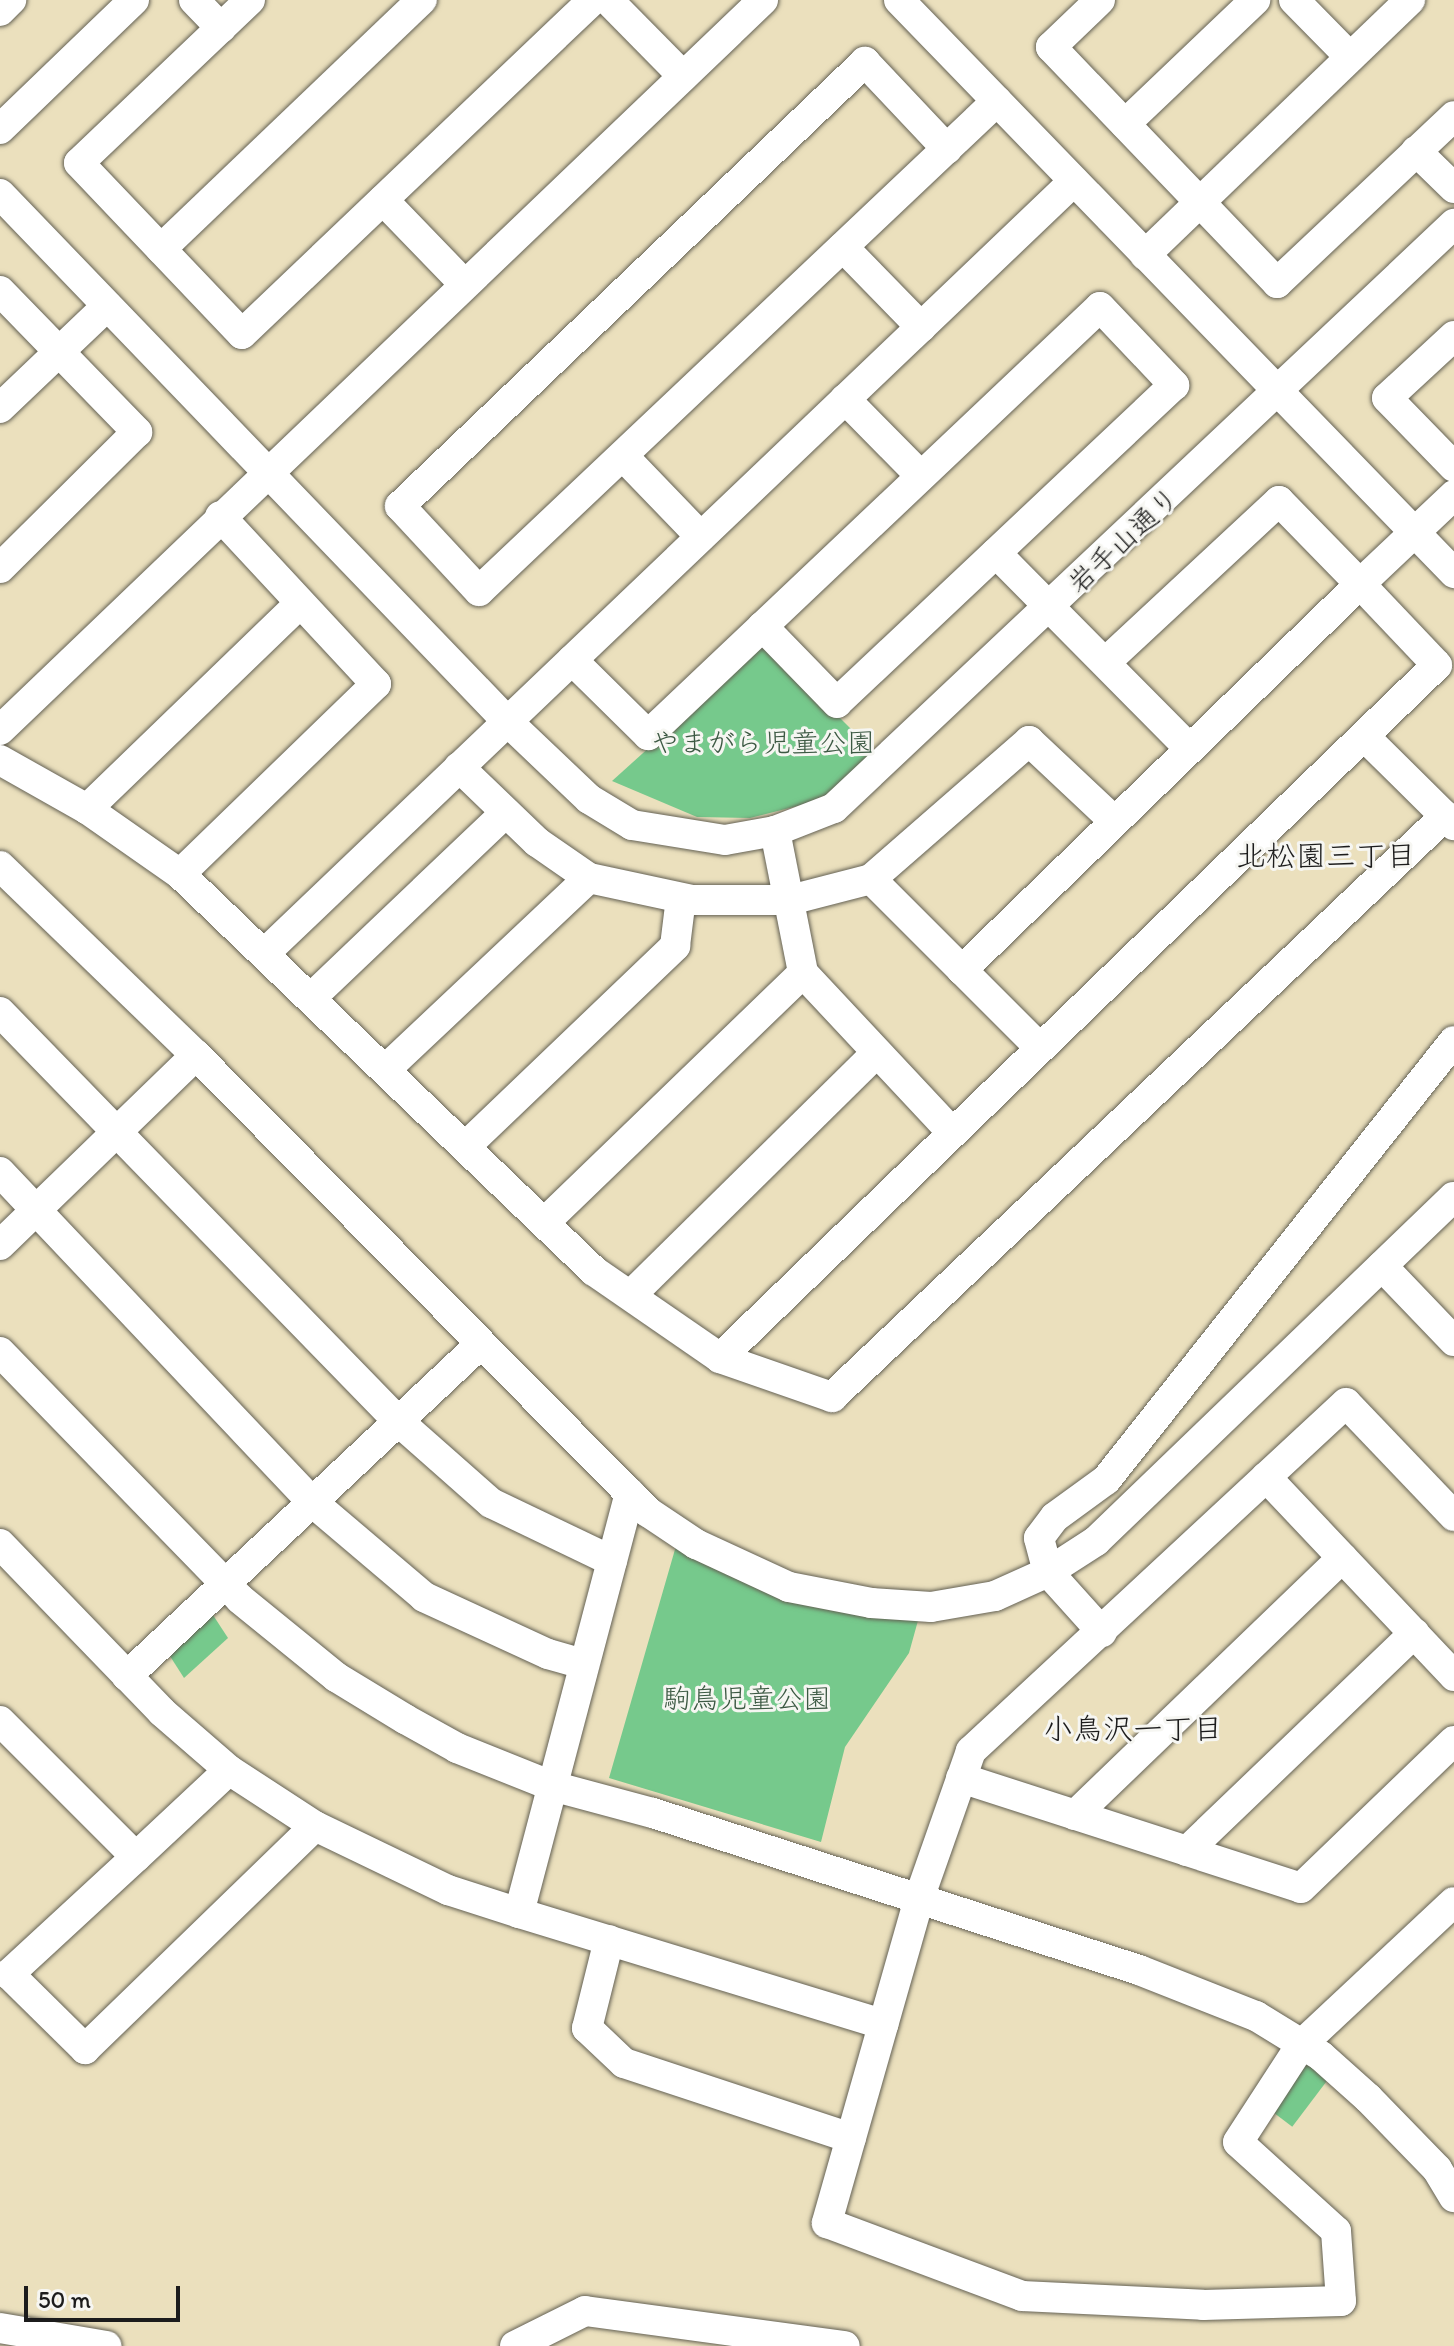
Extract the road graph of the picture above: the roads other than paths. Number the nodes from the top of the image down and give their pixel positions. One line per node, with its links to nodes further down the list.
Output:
1 (11, 0): 14 (street)
2 (134, 0): 21 (street)
3 (194, 0): 15 (street)
4 (250, 0): 15 (street)
5 (422, 0): 31 (street)
6 (593, 0): 27 (street)
7 (608, 0): 17 (street)
8 (763, 0): 17 (street)
9 (1100, 0): 20 (street)
10 (1255, 0): 20 (street)
11 (1294, 0): 16 (street)
12 (1410, 0): 16 (street)
13 (914, 5): 18 (street)
14 (0, 11)
15 (221, 28): 31 (street)
16 (1350, 57): 28 (street)
17 (683, 76): 33 (street)
18 (997, 101): 22 (street); 24 (street)
19 (1454, 116): 23 (street)
20 (1125, 124): 28 (street)
21 (0, 129)
22 (947, 149): 30 (street); 42 (street)
23 (1416, 151): 25 (street); 28 (street)
24 (1074, 181): 32 (street); 36 (street)
25 (1454, 188)
26 (0, 194): 35 (street, 岩手山通り)
27 (383, 200): 31 (street); 33 (street)
28 (1200, 202): 32 (street)
29 (1454, 224): 39 (street, 岩手山通り)
30 (843, 247): 36 (street); 42 (street)
31 (161, 249)
32 (1145, 255): 39 (street)
33 (464, 284): 44 (street)
34 (0, 291): 38 (street)
35 (107, 306): 38 (street); 44 (street, 岩手山通り)
36 (921, 327): 40 (street)
37 (1454, 336): 43 (street)
38 (59, 351): 41 (street); 51 (street)
39 (1278, 394): 48 (street); 55 (street, 岩手山通り)
40 (845, 399): 45 (street); 49 (street)
41 (0, 408)
42 (623, 456): 49 (street)
43 (1454, 467)
44 (266, 472): 47 (street); 60 (street, 岩手山通り)
45 (921, 476): 50 (street); 56 (street)
46 (1454, 495): 48 (street)
47 (220, 516): 54 (street); 61 (street)
48 (1415, 532): 52 (street); 53 (street)
49 (701, 537): 57 (street)
50 (996, 553): 55 (street); 56 (street)
51 (0, 568)
52 (1454, 573)
53 (1360, 584): 58 (street); 59 (street); 63 (street)
54 (300, 603): 66 (street); 72 (street)
55 (1050, 608): 58 (street); 70 (street, 岩手山通り)
56 (762, 626): 57 (street)
57 (572, 660): 60 (street)
58 (1106, 662): 63 (street)
59 (1446, 673): 62 (street)
60 (507, 721): 65 (street); 70 (street, 岩手山通り)
61 (0, 730)
62 (1364, 736): 69 (street); 83 (street)
63 (1189, 748): 68 (street)
64 (0, 760): 66 (street)
65 (459, 767): 67 (street); 77 (street)
66 (87, 809): 72 (street)
67 (506, 812): 73 (street); 80 (street)
68 (1113, 820): 74 (street); 78 (street)
69 (1450, 821): 100 (street)
70 (775, 831): 76 (street)
71 (0, 866): 85 (street)
72 (180, 874): 77 (street)
73 (589, 878): 75 (street); 86 (street)
74 (871, 879): 76 (street); 78 (street)
75 (681, 898): 76 (street); 89 (street)
76 (790, 900): 79 (street)
77 (265, 953): 80 (street)
78 (962, 970): 83 (street)
79 (803, 973): 84 (street); 93 (street)
80 (311, 998): 86 (street)
81 (0, 1012): 87 (street)
82 (1454, 1041): 109 (street)
83 (1040, 1048): 88 (street)
84 (875, 1054): 88 (street); 96 (street)
85 (196, 1055): 87 (street); 98 (street)
86 (385, 1070): 89 (street)
87 (117, 1132): 92 (street); 101 (street)
88 (952, 1132): 100 (street)
89 (465, 1147): 93 (street)
90 (0, 1172): 92 (street)
91 (1454, 1197): 95 (street)
92 (37, 1209): 94 (street); 104 (street)
93 (544, 1223): 96 (street)
94 (0, 1245)
95 (1382, 1266): 97 (street); 109 (street)
96 (631, 1295): 100 (street)
97 (1454, 1341)
98 (481, 1344): 101 (street); 103 (street)
99 (0, 1352): 110 (street)
100 (720, 1358)
101 (398, 1421): 104 (street); 108 (street)
102 (1266, 1477): 105 (street); 107 (street); 111 (street)
103 (630, 1493): 108 (street); 109 (street)
104 (311, 1501): 110 (street); 113 (street)
105 (1454, 1516)
106 (0, 1544): 114 (street)
107 (1342, 1558): 112 (street); 121 (street)
108 (612, 1561): 113 (street)
109 (1048, 1572): 111 (street)
110 (226, 1584): 114 (street); 120 (street)
111 (1102, 1632): 119 (street)
112 (1414, 1633): 115 (street); 123 (street)
113 (584, 1664): 120 (street)
114 (127, 1676): 118 (street)
115 (1454, 1676)
116 (0, 1721): 124 (street)
117 (1454, 1741): 123 (street)
118 (229, 1770): 122 (street); 124 (street)
119 (961, 1778): 121 (street); 125 (street)
120 (552, 1786): 125 (street); 127 (street)
121 (1075, 1815): 123 (street)
122 (315, 1826): 124 (street); 127 (street)
123 (1187, 1851)
124 (136, 1857)
125 (919, 1899): 129 (street); 130 (street)
126 (1454, 1902): 130 (street)
127 (519, 1913): 128 (street)
128 (609, 1940): 129 (street); 131 (street)
129 (883, 2024): 131 (street)
130 (1301, 2045): 131 (street); 132 (street)
131 (851, 2138)
132 (1454, 2197)
133 (0, 2328): 134 (street)
134 (106, 2346)
135 (515, 2346): 136 (street)
136 (845, 2346)

